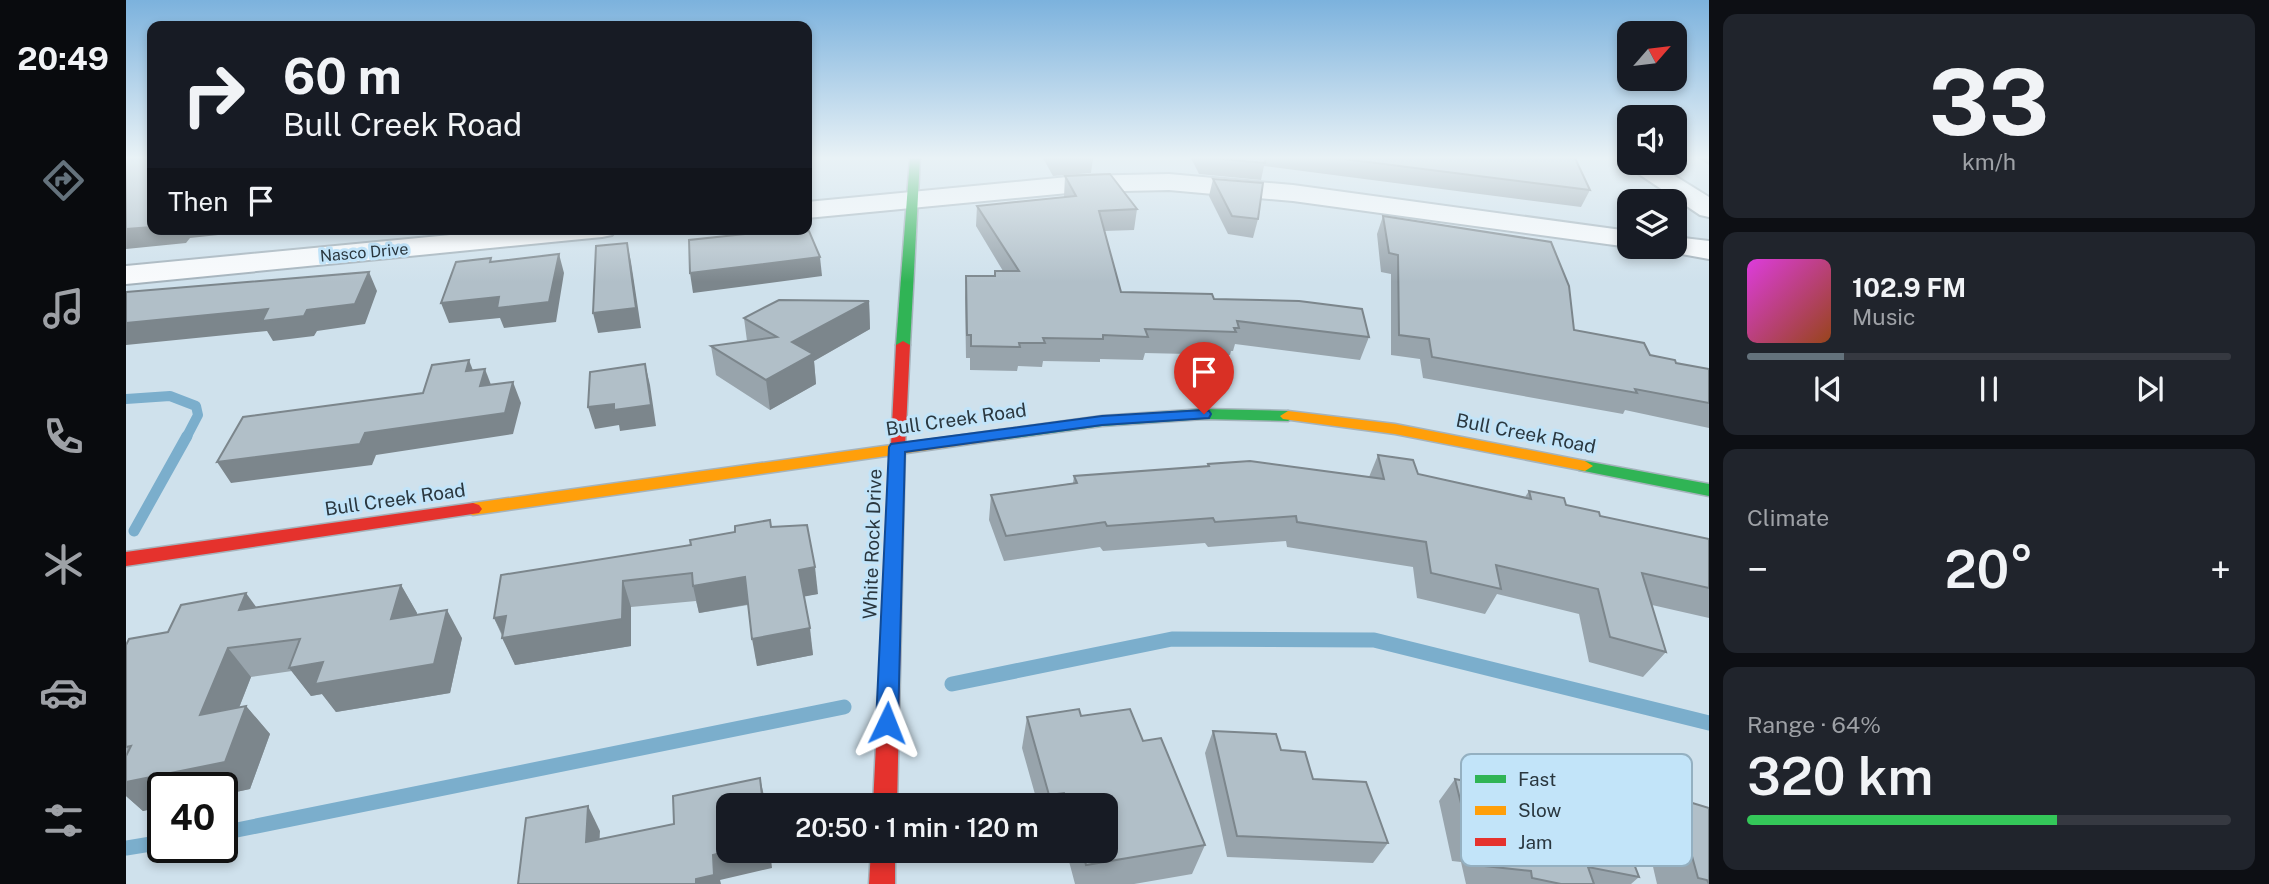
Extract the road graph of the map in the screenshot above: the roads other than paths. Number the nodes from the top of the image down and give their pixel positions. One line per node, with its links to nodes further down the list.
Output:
1 (921, 199): 4 (street)
2 (1339, 199): 8 (street)
3 (1694, 199): 5 (street)
4 (913, 200): 6 (street); 12 (street, White Rock Drive)
5 (1709, 209)
6 (812, 210)
7 (540, 235): 11 (street, Nasco Drive)
8 (1617, 237)
9 (1687, 247): 10 (street)
10 (1709, 250)
11 (126, 275)
12 (897, 447): 13 (street, Bull Creek Road); 14 (street, Bull Creek Road); 15 (street, White Rock Drive)
13 (1709, 490)
14 (126, 559)
15 (885, 793)
16 (883, 863): 17 (street)
17 (882, 884)

